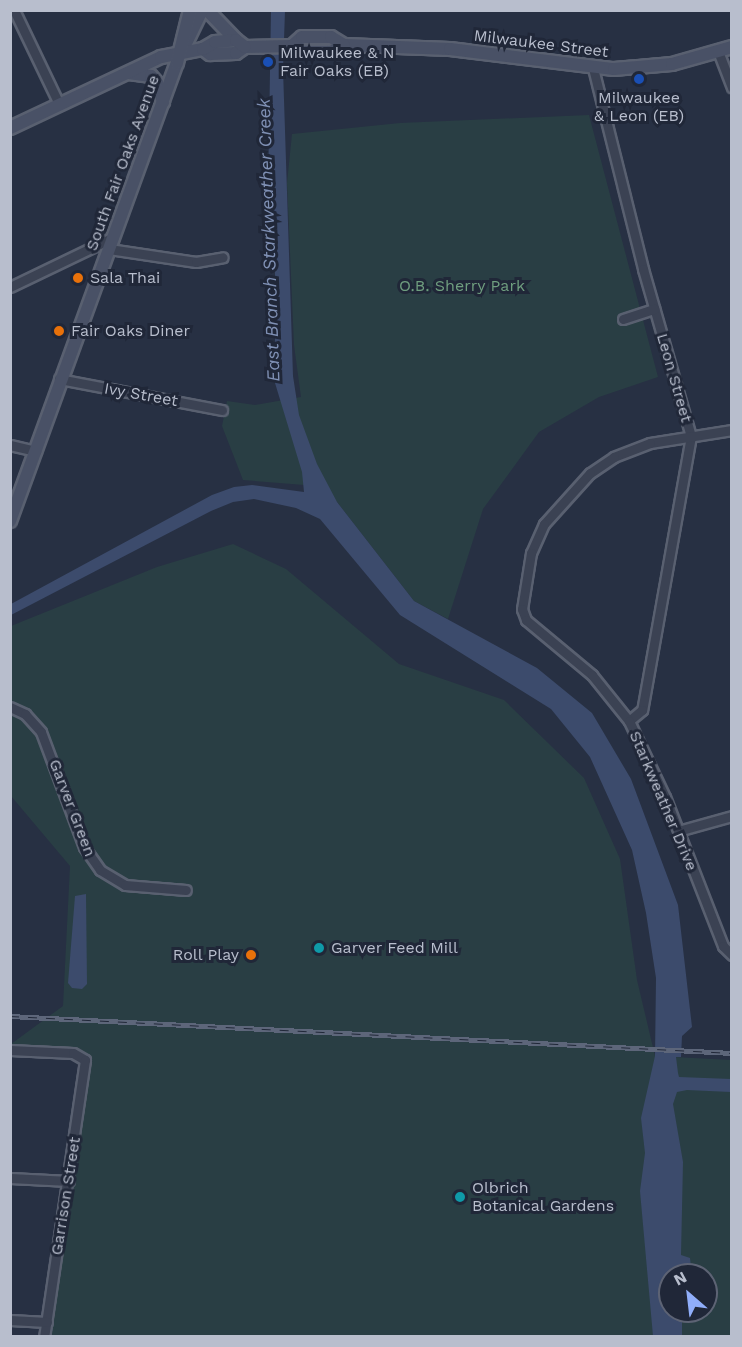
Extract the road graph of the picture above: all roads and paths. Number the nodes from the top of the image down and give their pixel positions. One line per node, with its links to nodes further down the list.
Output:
1 (14, 10): 13 (street)
2 (190, 10): 8 (street)
3 (202, 10): 8 (street)
4 (207, 10): 5 (street)
5 (241, 44): 8 (street, Milwaukee Street); 9 (street, Milwaukee Street)
6 (732, 46): 7 (street, Milwaukee Street)
7 (718, 51): 9 (street, Milwaukee Street); 11 (street)
8 (180, 52): 10 (street, Milwaukee Street); 12 (street, South Fair Oaks Avenue)
9 (593, 68): 18 (street, Leon Street)
10 (125, 73): 12 (street); 13 (street, Milwaukee Street)
11 (732, 87)
12 (163, 102): 15 (street, South Fair Oaks Avenue)
13 (59, 104): 14 (street, Milwaukee Street)
14 (10, 128)
15 (112, 243): 16 (street); 17 (street); 20 (street, South Fair Oaks Avenue)
16 (223, 257)
17 (10, 287)
18 (654, 309): 19 (street); 23 (street, Leon Street)
19 (623, 319)
20 (59, 380): 21 (street, Ivy Street); 25 (street, South Fair Oaks Avenue)
21 (222, 411)
22 (732, 430): 23 (street)
23 (691, 436): 28 (street, Leon Street); 28 (street, Starkweather Drive)
24 (10, 445): 25 (street)
25 (36, 451): 26 (street, South Fair Oaks Avenue)
26 (10, 521)
27 (10, 707): 31 (street, Garver Green)
28 (629, 721): 30 (street, Starkweather Drive)
29 (732, 816): 30 (street)
30 (678, 831): 32 (street, Starkweather Drive)
31 (186, 890)
32 (730, 953)
33 (10, 1050): 35 (street, Garrison Street)
34 (10, 1178): 35 (street)
35 (69, 1181): 37 (street, Garrison Street)
36 (10, 1320): 37 (street)
37 (46, 1322): 38 (street, Garrison Street)
38 (44, 1336)

